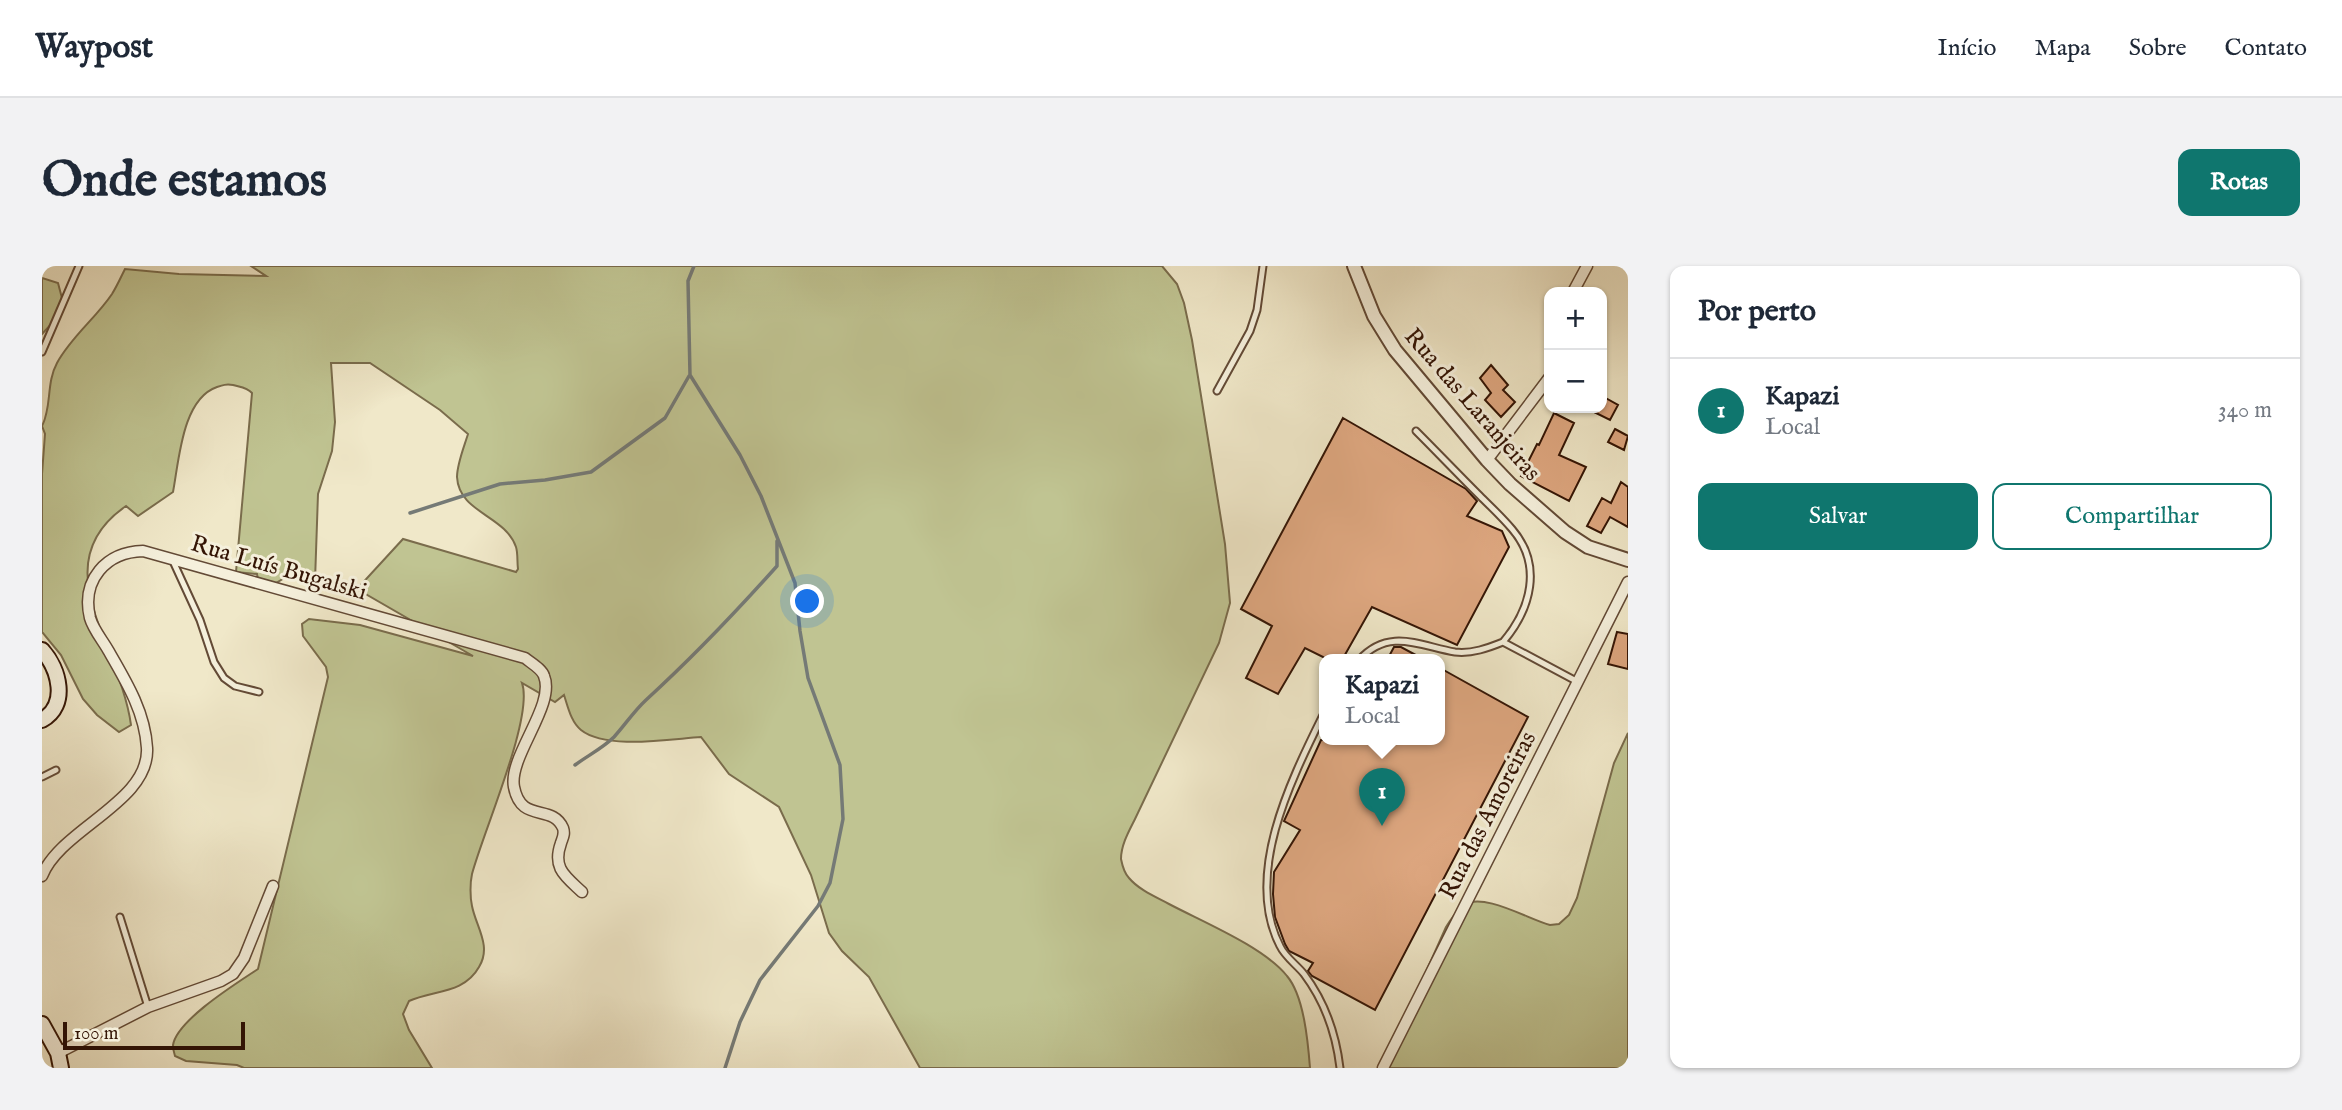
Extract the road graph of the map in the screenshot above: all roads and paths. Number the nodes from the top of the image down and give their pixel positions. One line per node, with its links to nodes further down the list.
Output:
1 (79, 266): 6 (lane)
2 (1263, 266): 8 (lane)
3 (1354, 266): 10 (street, Rua das Laranjeiras)
4 (1587, 266): 5 (street)
5 (1576, 287)
6 (42, 352)
7 (1544, 386): 10 (street)
8 (1217, 391)
9 (1416, 431): 14 (lane)
10 (1487, 460): 12 (street, Rua das Laranjeiras)
11 (172, 559): 18 (lane); 23 (street, Rua Luís Bugalski); 25 (street, Rua Luís Bugalski)
12 (1628, 560)
13 (1628, 582): 17 (street, Rua das Amoreiras)
14 (1503, 642): 16 (lane); 17 (lane)
15 (42, 650): 19 (main road)
16 (1363, 654)
17 (1578, 682): 32 (street, Rua das Amoreiras)
18 (259, 692)
19 (42, 720)
20 (1319, 723): 31 (lane)
21 (56, 770): 22 (lane)
22 (42, 777)
23 (43, 873)
24 (273, 886): 27 (street)
25 (582, 892)
26 (120, 917): 27 (lane)
27 (148, 1007): 29 (street)
28 (42, 1024): 29 (main road)
29 (58, 1053): 30 (main road)
30 (61, 1068)
31 (1340, 1068)
32 (1383, 1068)

